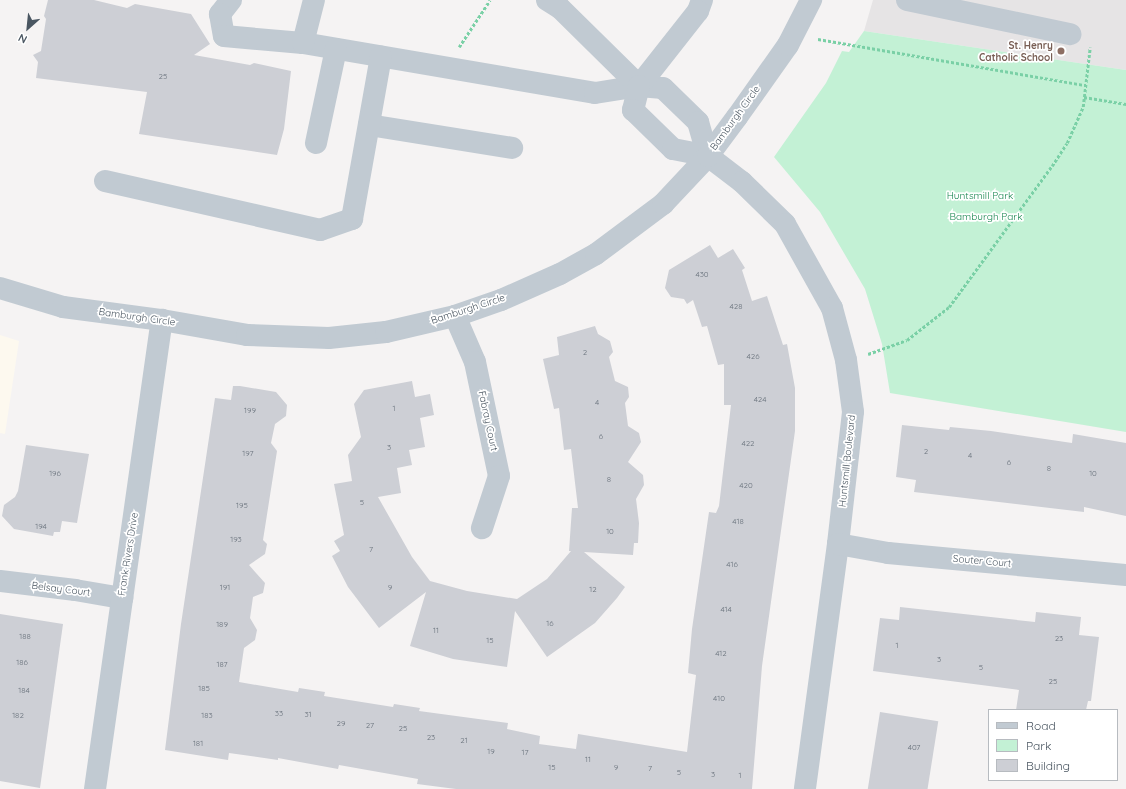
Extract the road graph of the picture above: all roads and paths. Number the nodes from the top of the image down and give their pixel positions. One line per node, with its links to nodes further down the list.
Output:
1 (231, 0): 12 (street)
2 (314, 0): 12 (street)
3 (490, 0): 15 (path)
4 (547, 0): 17 (street)
5 (702, 0): 17 (street)
6 (811, 0): 23 (street, Bamburgh Circle)
7 (907, 0): 8 (street)
8 (945, 4): 9 (street)
9 (1070, 34)
10 (1091, 39): 16 (path)
11 (839, 42): 16 (path)
12 (303, 43): 13 (street)
13 (336, 49): 14 (street); 21 (street)
14 (381, 57): 15 (street); 20 (street)
15 (445, 67): 17 (street)
16 (1085, 85): 18 (path)
17 (639, 86): 23 (street); 23 (street)
18 (1084, 97): 19 (path); 28 (path)
19 (1126, 104)
20 (369, 125): 22 (street); 24 (street)
21 (316, 143)
22 (512, 148)
23 (708, 156): 26 (street, Bamburgh Circle); 28 (street, Huntsmill Boulevard)
24 (105, 181)
25 (0, 288): 27 (street, Bamburgh Circle)
26 (455, 316): 27 (street, Bamburgh Circle); 29 (street, Fabray Court)
27 (162, 320): 33 (street, Frank Rivers Drive)
28 (846, 360): 30 (street, Huntsmill Boulevard)
29 (482, 528)
30 (838, 544): 31 (street, Souter Court); 35 (street, Huntsmill Boulevard)
31 (1126, 575)
32 (0, 581): 33 (street, Belsay Court)
33 (122, 598): 34 (street, Frank Rivers Drive)
34 (98, 789)
35 (805, 789)

